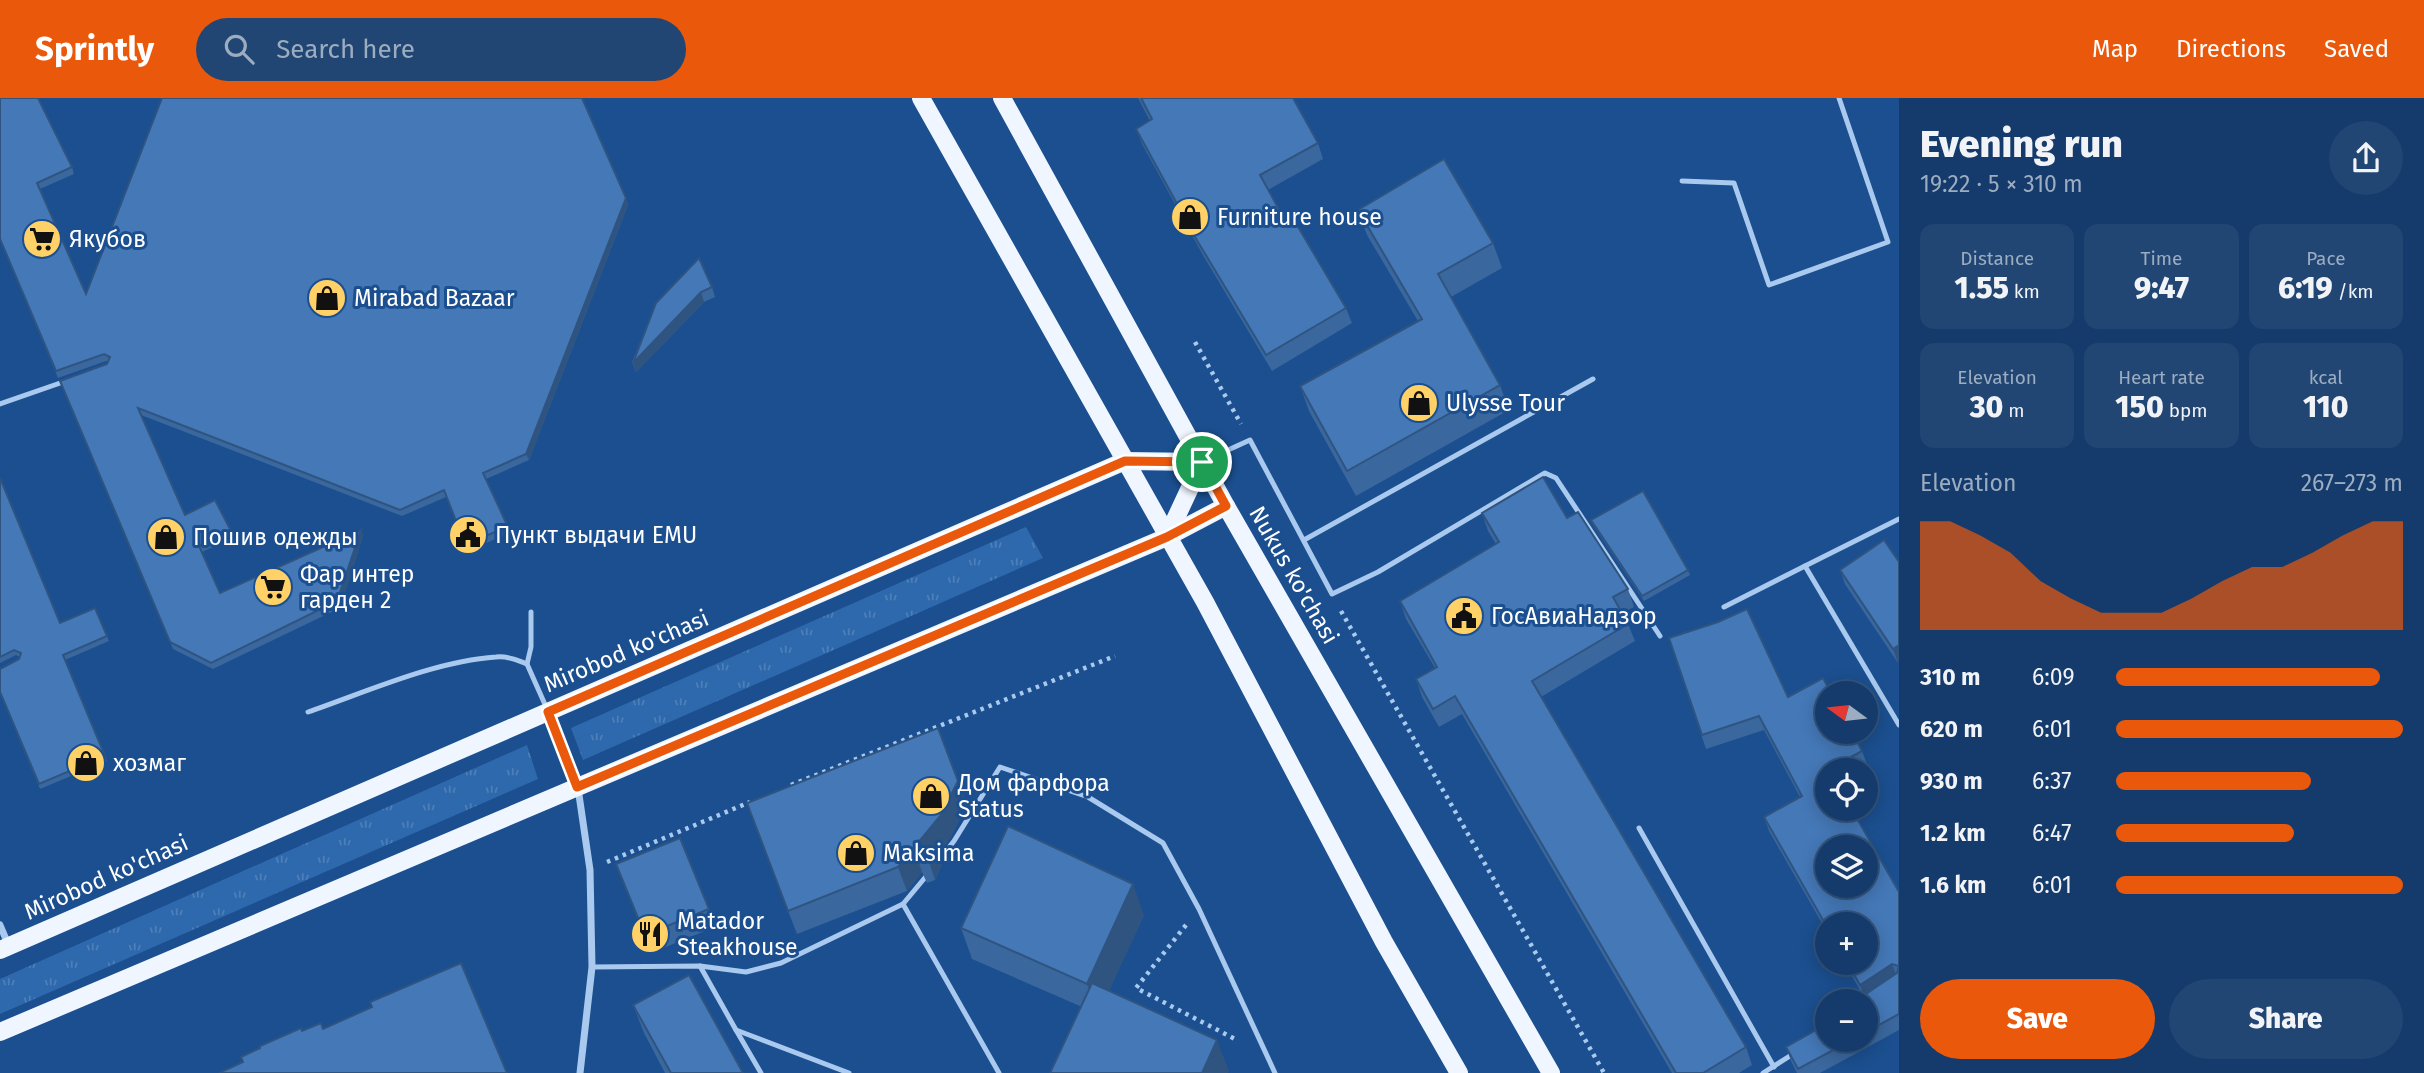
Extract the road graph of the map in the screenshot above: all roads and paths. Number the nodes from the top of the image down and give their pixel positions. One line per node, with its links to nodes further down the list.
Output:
1 (921, 98): 10 (main road)
2 (1002, 98): 11 (main road, Nukus ko'chasi)
3 (1839, 98): 4 (lane)
4 (1682, 181)
5 (1195, 342): 9 (path)
6 (72, 379): 8 (lane)
7 (1592, 379): 15 (lane)
8 (0, 404)
9 (1250, 440): 11 (lane); 15 (lane)
10 (1125, 461): 11 (main road, Mirobod ko'chasi); 14 (main road); 24 (main road, Mirobod ko'chasi)
11 (1202, 462): 12 (main road, Nukus ko'chasi); 14 (main road)
12 (1226, 506): 14 (main road); 48 (main road, Nukus ko'chasi)
13 (1899, 519): 16 (lane)
14 (1167, 537): 27 (main road); 47 (main road)
15 (1304, 540): 17 (lane)
16 (1805, 566): 18 (lane); 25 (lane)
17 (1332, 594): 20 (lane); 49 (path)
18 (1724, 607)
19 (531, 612): 22 (lane)
20 (1660, 636)
21 (1115, 656): 26 (path)
22 (527, 664): 23 (lane); 24 (lane)
23 (308, 712)
24 (548, 712): 27 (path); 34 (main road, Mirobod ko'chasi)
25 (1899, 725)
26 (791, 785)
27 (577, 787): 30 (street); 38 (main road)
28 (752, 801): 30 (path)
29 (1639, 828): 41 (lane)
30 (590, 870): 36 (street)
31 (903, 904): 32 (lane); 35 (lane); 45 (lane)
32 (1199, 909): 40 (lane); 40 (path)
33 (0, 925): 34 (street)
34 (4, 948)
35 (701, 966): 36 (lane); 37 (lane)
36 (592, 967): 42 (street)
37 (736, 1030): 43 (lane); 44 (lane)
38 (0, 1032)
39 (1795, 1052): 41 (lane)
40 (1265, 1055): 46 (lane)
41 (1774, 1067): 50 (lane)
42 (580, 1073)
43 (761, 1073)
44 (849, 1073)
45 (999, 1073)
46 (1275, 1073)
47 (1459, 1073)
48 (1551, 1073)
49 (1604, 1073)
50 (1763, 1073)

